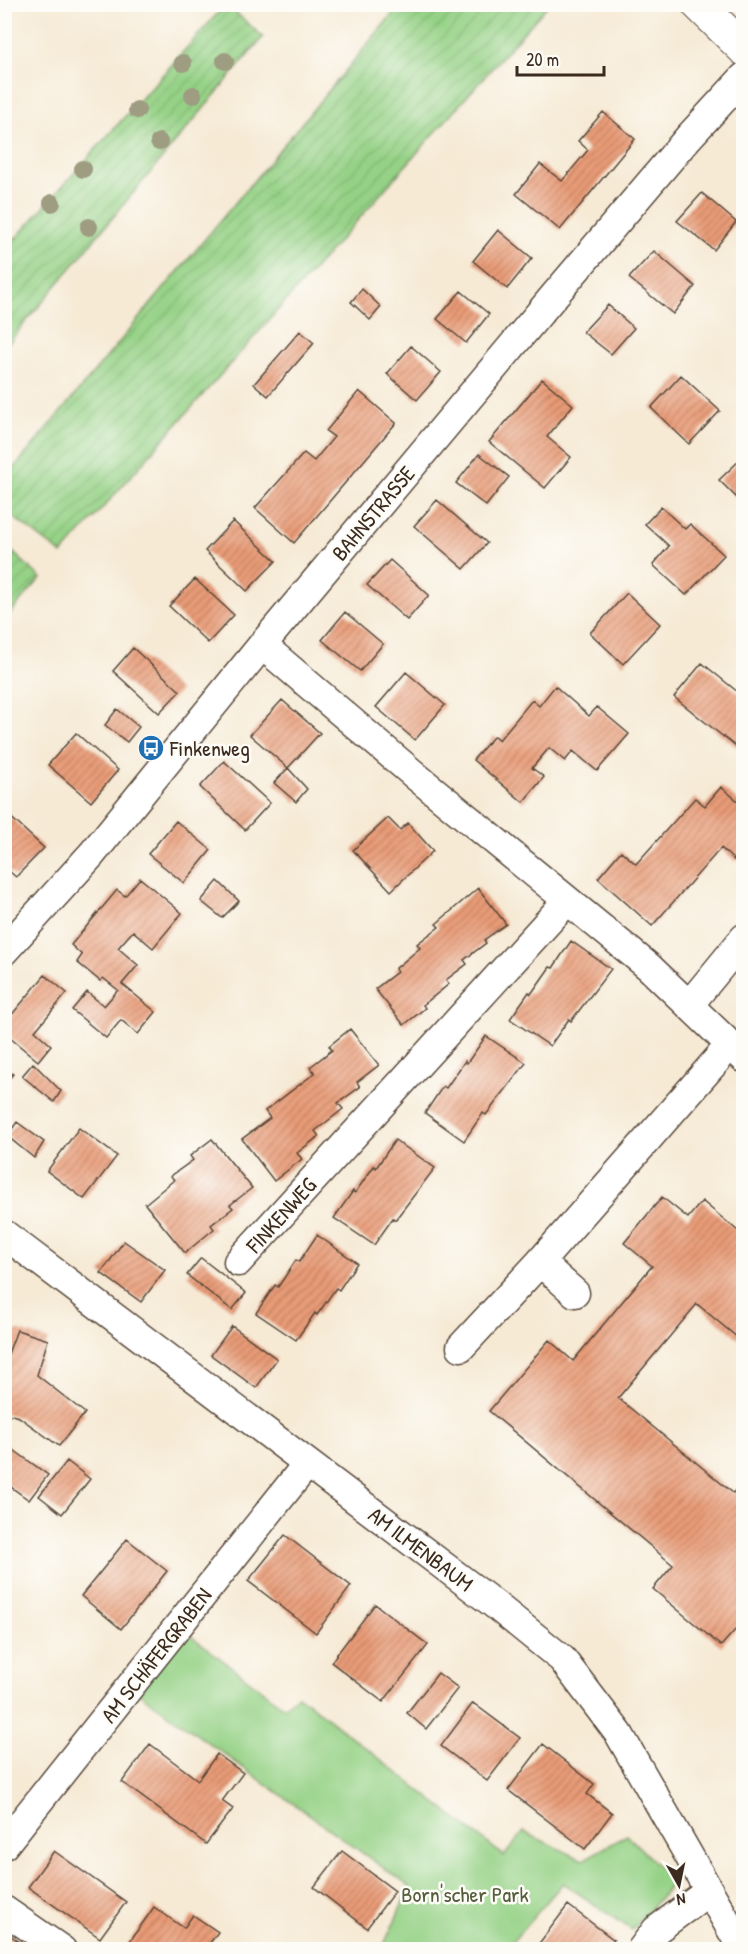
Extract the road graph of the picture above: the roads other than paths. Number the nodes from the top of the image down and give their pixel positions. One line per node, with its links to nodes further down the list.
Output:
1 (698, 4): 2 (main road)
2 (744, 49)
3 (744, 77): 4 (street, BAHNSTRASSE)
4 (262, 645): 5 (street); 7 (street, BAHNSTRASSE)
5 (567, 901): 8 (street); 11 (street, FINKENWEG)
6 (744, 938): 8 (street)
7 (4, 951)
8 (689, 1005): 9 (street)
9 (737, 1052): 12 (street)
10 (4, 1234): 15 (street, AM ILMENBAUM)
11 (238, 1262)
12 (540, 1262): 13 (street); 14 (street)
13 (575, 1293)
14 (461, 1347)
15 (307, 1464): 16 (street, AM SCHÄFERGRABEN); 17 (street, AM ILMENBAUM)
16 (4, 1845)
17 (709, 1891): 20 (street); 21 (street, AM ILMENBAUM)
18 (4, 1910): 19 (street)
19 (62, 1950)
20 (641, 1950)
21 (744, 1950)

